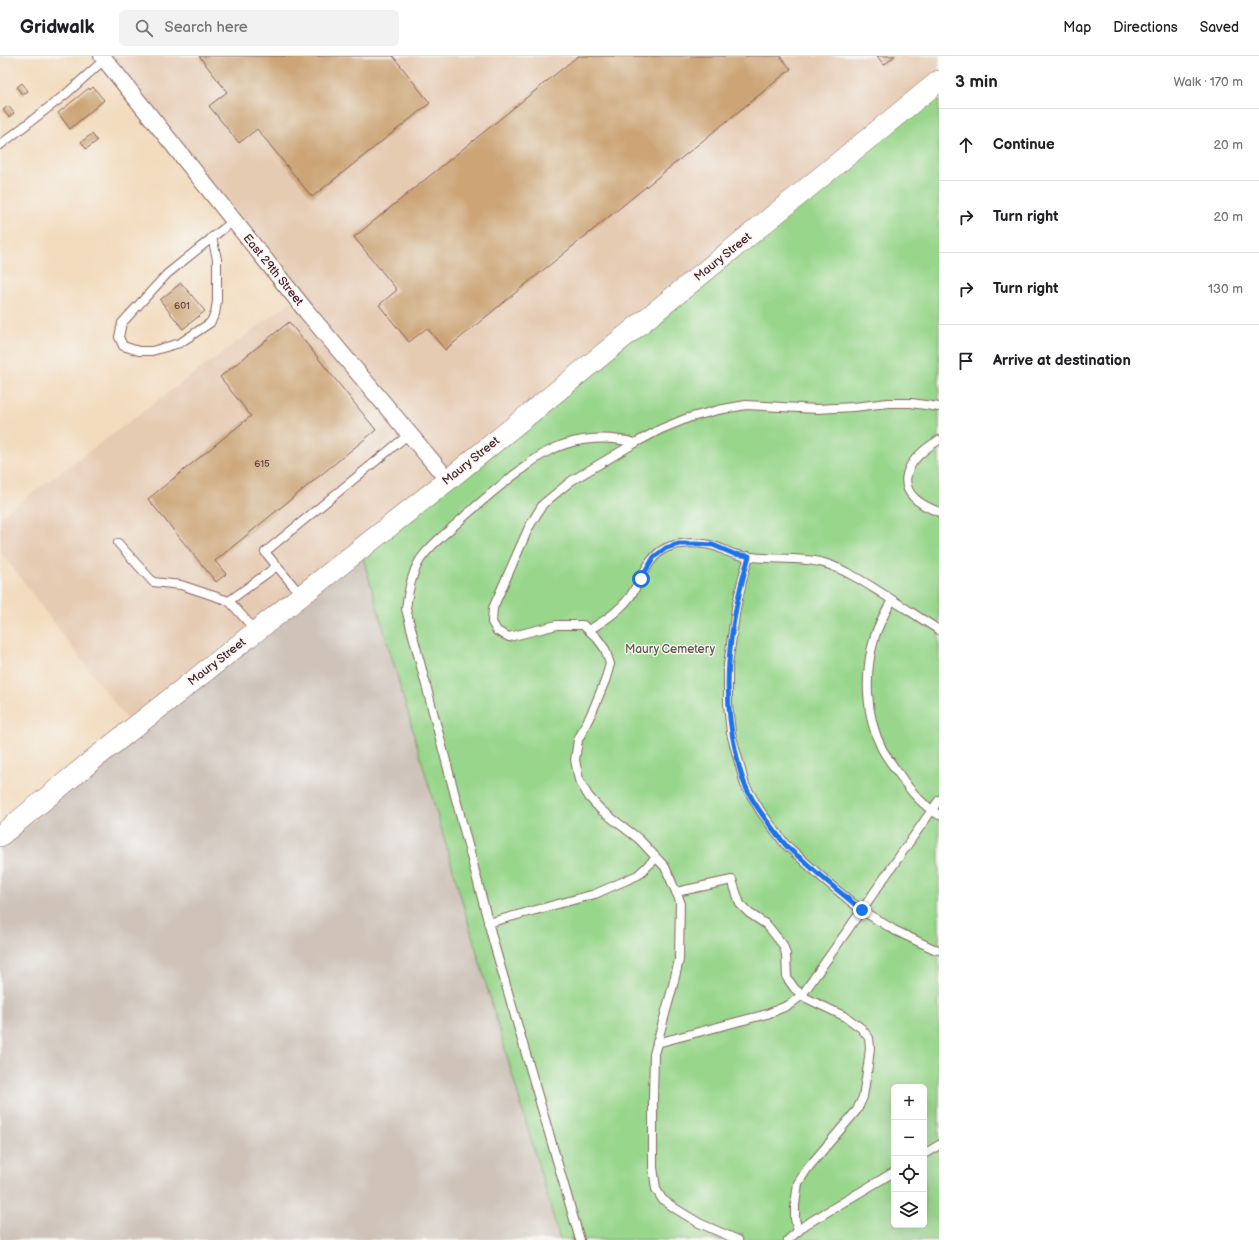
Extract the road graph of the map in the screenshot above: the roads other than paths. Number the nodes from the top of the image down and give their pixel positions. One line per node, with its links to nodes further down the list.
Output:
1 (104, 58): 3 (lane); 4 (street, East 29th Street)
2 (939, 81): 10 (street, Maury Street)
3 (0, 146)
4 (234, 221): 5 (lane); 7 (street, East 29th Street)
5 (212, 237): 5 (lane)
6 (939, 407): 9 (lane)
7 (409, 434): 10 (street, East 29th Street); 14 (lane)
8 (939, 440): 11 (lane)
9 (635, 443): 18 (lane); 27 (lane)
10 (448, 480): 15 (street, Maury Street)
11 (939, 512)
12 (118, 543): 16 (lane)
13 (749, 556): 17 (lane); 18 (lane); 26 (lane)
14 (277, 566): 15 (lane); 16 (lane)
15 (302, 596): 20 (street, Maury Street)
16 (229, 600): 20 (lane)
17 (892, 600): 19 (lane); 22 (lane)
18 (589, 630): 24 (lane)
19 (939, 630)
20 (256, 631): 23 (street, Maury Street)
21 (939, 800): 22 (lane)
22 (935, 813): 26 (lane)
23 (0, 836)
24 (656, 858): 25 (lane); 27 (lane)
25 (676, 892): 29 (lane); 30 (lane)
26 (862, 910): 28 (lane); 29 (lane)
27 (488, 923): 35 (lane)
28 (939, 950)
29 (802, 994): 30 (lane); 34 (lane)
30 (657, 1043): 36 (lane)
31 (939, 1145): 32 (lane)
32 (927, 1152)
33 (891, 1174): 34 (lane)
34 (798, 1231): 37 (lane)
35 (580, 1240)
36 (738, 1240)
37 (788, 1240)

